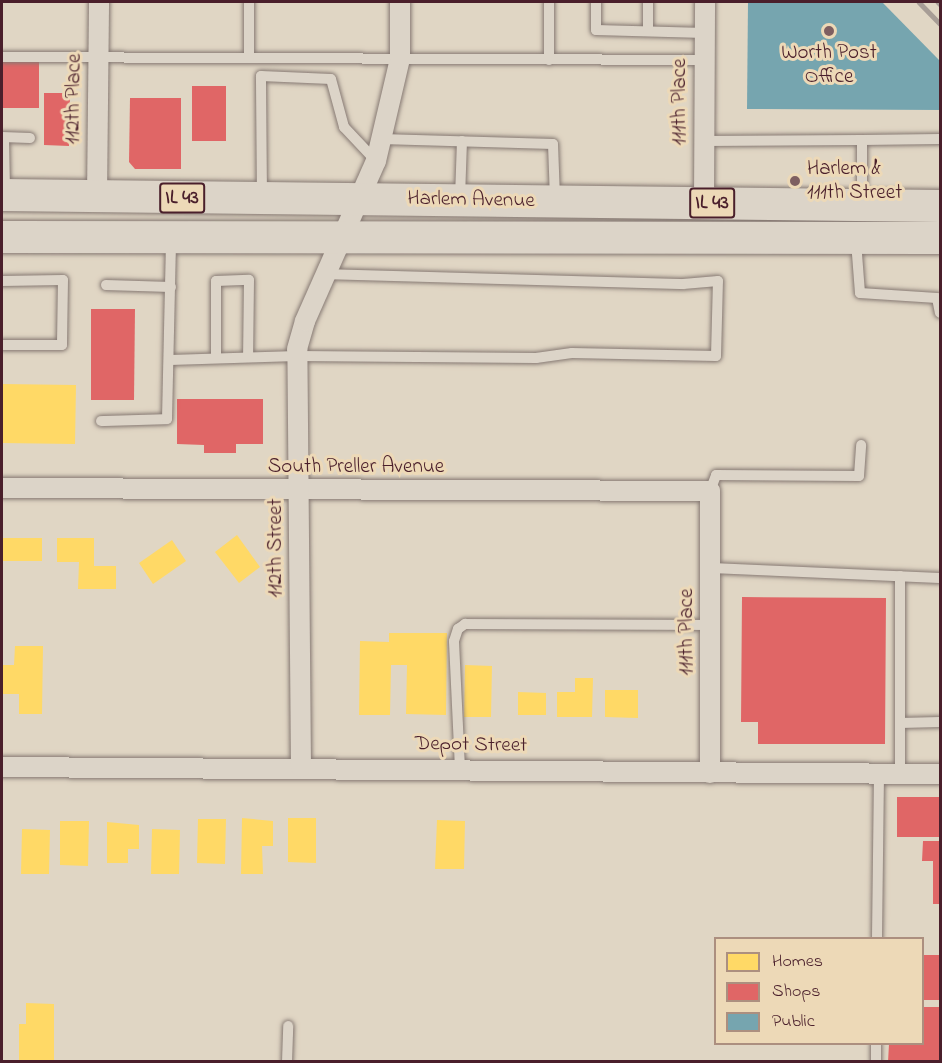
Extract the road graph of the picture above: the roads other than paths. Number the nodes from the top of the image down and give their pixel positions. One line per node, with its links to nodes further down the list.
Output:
1 (99, 2): 11 (street, 112th Place)
2 (249, 2): 12 (lane)
3 (400, 2): 13 (street, 112th Street)
4 (549, 2): 14 (lane)
5 (596, 2): 8 (lane)
6 (648, 2): 8 (lane)
7 (705, 2): 9 (street, 111th Place)
8 (648, 31): 9 (lane)
9 (705, 33): 15 (street, 111th Place)
10 (2, 57): 11 (lane)
11 (98, 57): 12 (lane); 25 (street, 112th Place)
12 (249, 58): 13 (lane)
13 (400, 59): 14 (lane); 18 (street, 112th Street)
14 (549, 60): 15 (lane)
15 (705, 60): 22 (street, 111th Place)
16 (3, 138): 17 (lane); 24 (lane)
17 (30, 138)
18 (381, 139): 21 (lane); 23 (street, 112th Street)
19 (940, 139): 20 (lane)
20 (862, 140): 22 (lane); 31 (lane)
21 (462, 141): 28 (lane); 29 (lane)
22 (704, 141): 30 (street, 111th Place)
23 (376, 161): 26 (lane); 27 (street, 112th Street)
24 (3, 195): 25 (main road, Harlem Avenue / IL 43)
25 (97, 197): 26 (main road, Harlem Avenue / IL 43)
26 (262, 198): 27 (main road, Harlem Avenue / IL 43)
27 (362, 199): 28 (main road, Harlem Avenue / IL 43); 33 (street, 112th Street)
28 (460, 200): 29 (main road, Harlem Avenue / IL 43)
29 (555, 201): 30 (main road, Harlem Avenue / IL 43)
30 (704, 203): 31 (main road, Harlem Avenue / IL 43); 36 (main road)
31 (862, 205): 32 (main road, Harlem Avenue / IL 43)
32 (940, 206)
33 (344, 235): 34 (main road, Harlem Avenue / IL 43); 36 (main road, Harlem Avenue / IL 43); 39 (street, 112th Street)
34 (171, 236): 35 (main road, Harlem Avenue / IL 43); 42 (lane)
35 (2, 237)
36 (703, 237): 37 (main road, Harlem Avenue / IL 43)
37 (856, 238): 38 (main road, Harlem Avenue / IL 43); 43 (lane)
38 (940, 238)
39 (327, 274): 45 (street, 112th Street); 45 (lane)
40 (2, 281): 44 (lane)
41 (106, 285): 42 (lane)
42 (171, 288): 48 (lane)
43 (940, 313)
44 (2, 345)
45 (297, 356): 46 (lane); 52 (street, 112th Street)
46 (248, 357): 47 (lane); 47 (lane)
47 (216, 358): 48 (lane)
48 (170, 360): 49 (lane)
49 (101, 421)
50 (861, 445): 53 (lane)
51 (2, 488): 52 (street, South Preller Avenue)
52 (299, 491): 53 (street, South Preller Avenue); 61 (street, 112th Street)
53 (710, 491): 54 (street, 111th Place)
54 (711, 568): 55 (lane); 57 (street, 111th Place)
55 (900, 576): 56 (lane); 59 (lane)
56 (940, 578)
57 (711, 625): 62 (lane); 63 (street, 111th Place)
58 (940, 722): 59 (lane)
59 (900, 723): 65 (lane)
60 (2, 767): 61 (street, Depot Street)
61 (301, 767): 62 (street, Depot Street)
62 (460, 769): 63 (street, Depot Street)
63 (710, 772): 64 (street, Depot Street)
64 (879, 774): 65 (street, Depot Street); 67 (lane)
65 (900, 774): 66 (street, Depot Street)
66 (940, 774)
67 (877, 937)
68 (288, 1026): 70 (lane)
69 (876, 1045): 71 (lane)
70 (287, 1062)
71 (876, 1062)

